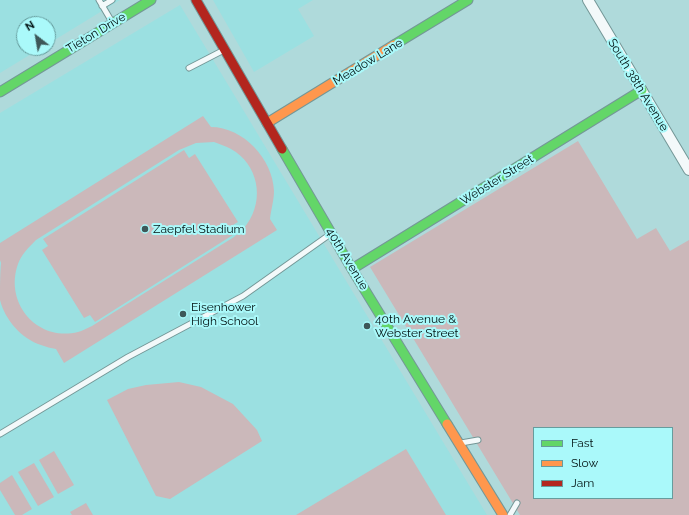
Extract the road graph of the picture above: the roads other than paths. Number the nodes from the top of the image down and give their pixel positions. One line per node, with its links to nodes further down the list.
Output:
1 (98, 0): 7 (lane)
2 (112, 0): 7 (lane)
3 (151, 0): 8 (main road, Tieton Drive)
4 (196, 0): 9 (main road, 40th Avenue)
5 (468, 0): 13 (main road, Meadow Lane)
6 (588, 0): 11 (street, South 38th Avenue)
7 (102, 6): 8 (lane)
8 (112, 23): 12 (main road, Tieton Drive)
9 (224, 50): 10 (lane); 13 (main road, 40th Avenue)
10 (189, 68)
11 (642, 90): 14 (street, South 38th Avenue); 16 (main road, Webster Street)
12 (0, 92)
13 (267, 123): 15 (main road, 40th Avenue)
14 (689, 170)
15 (331, 234): 16 (main road, 40th Avenue); 17 (lane)
16 (352, 269): 19 (main road, 40th Avenue)
17 (0, 434)
18 (478, 440): 19 (lane)
19 (459, 443): 21 (main road, 40th Avenue)
20 (517, 503): 22 (lane)
21 (503, 515)
22 (510, 515)

